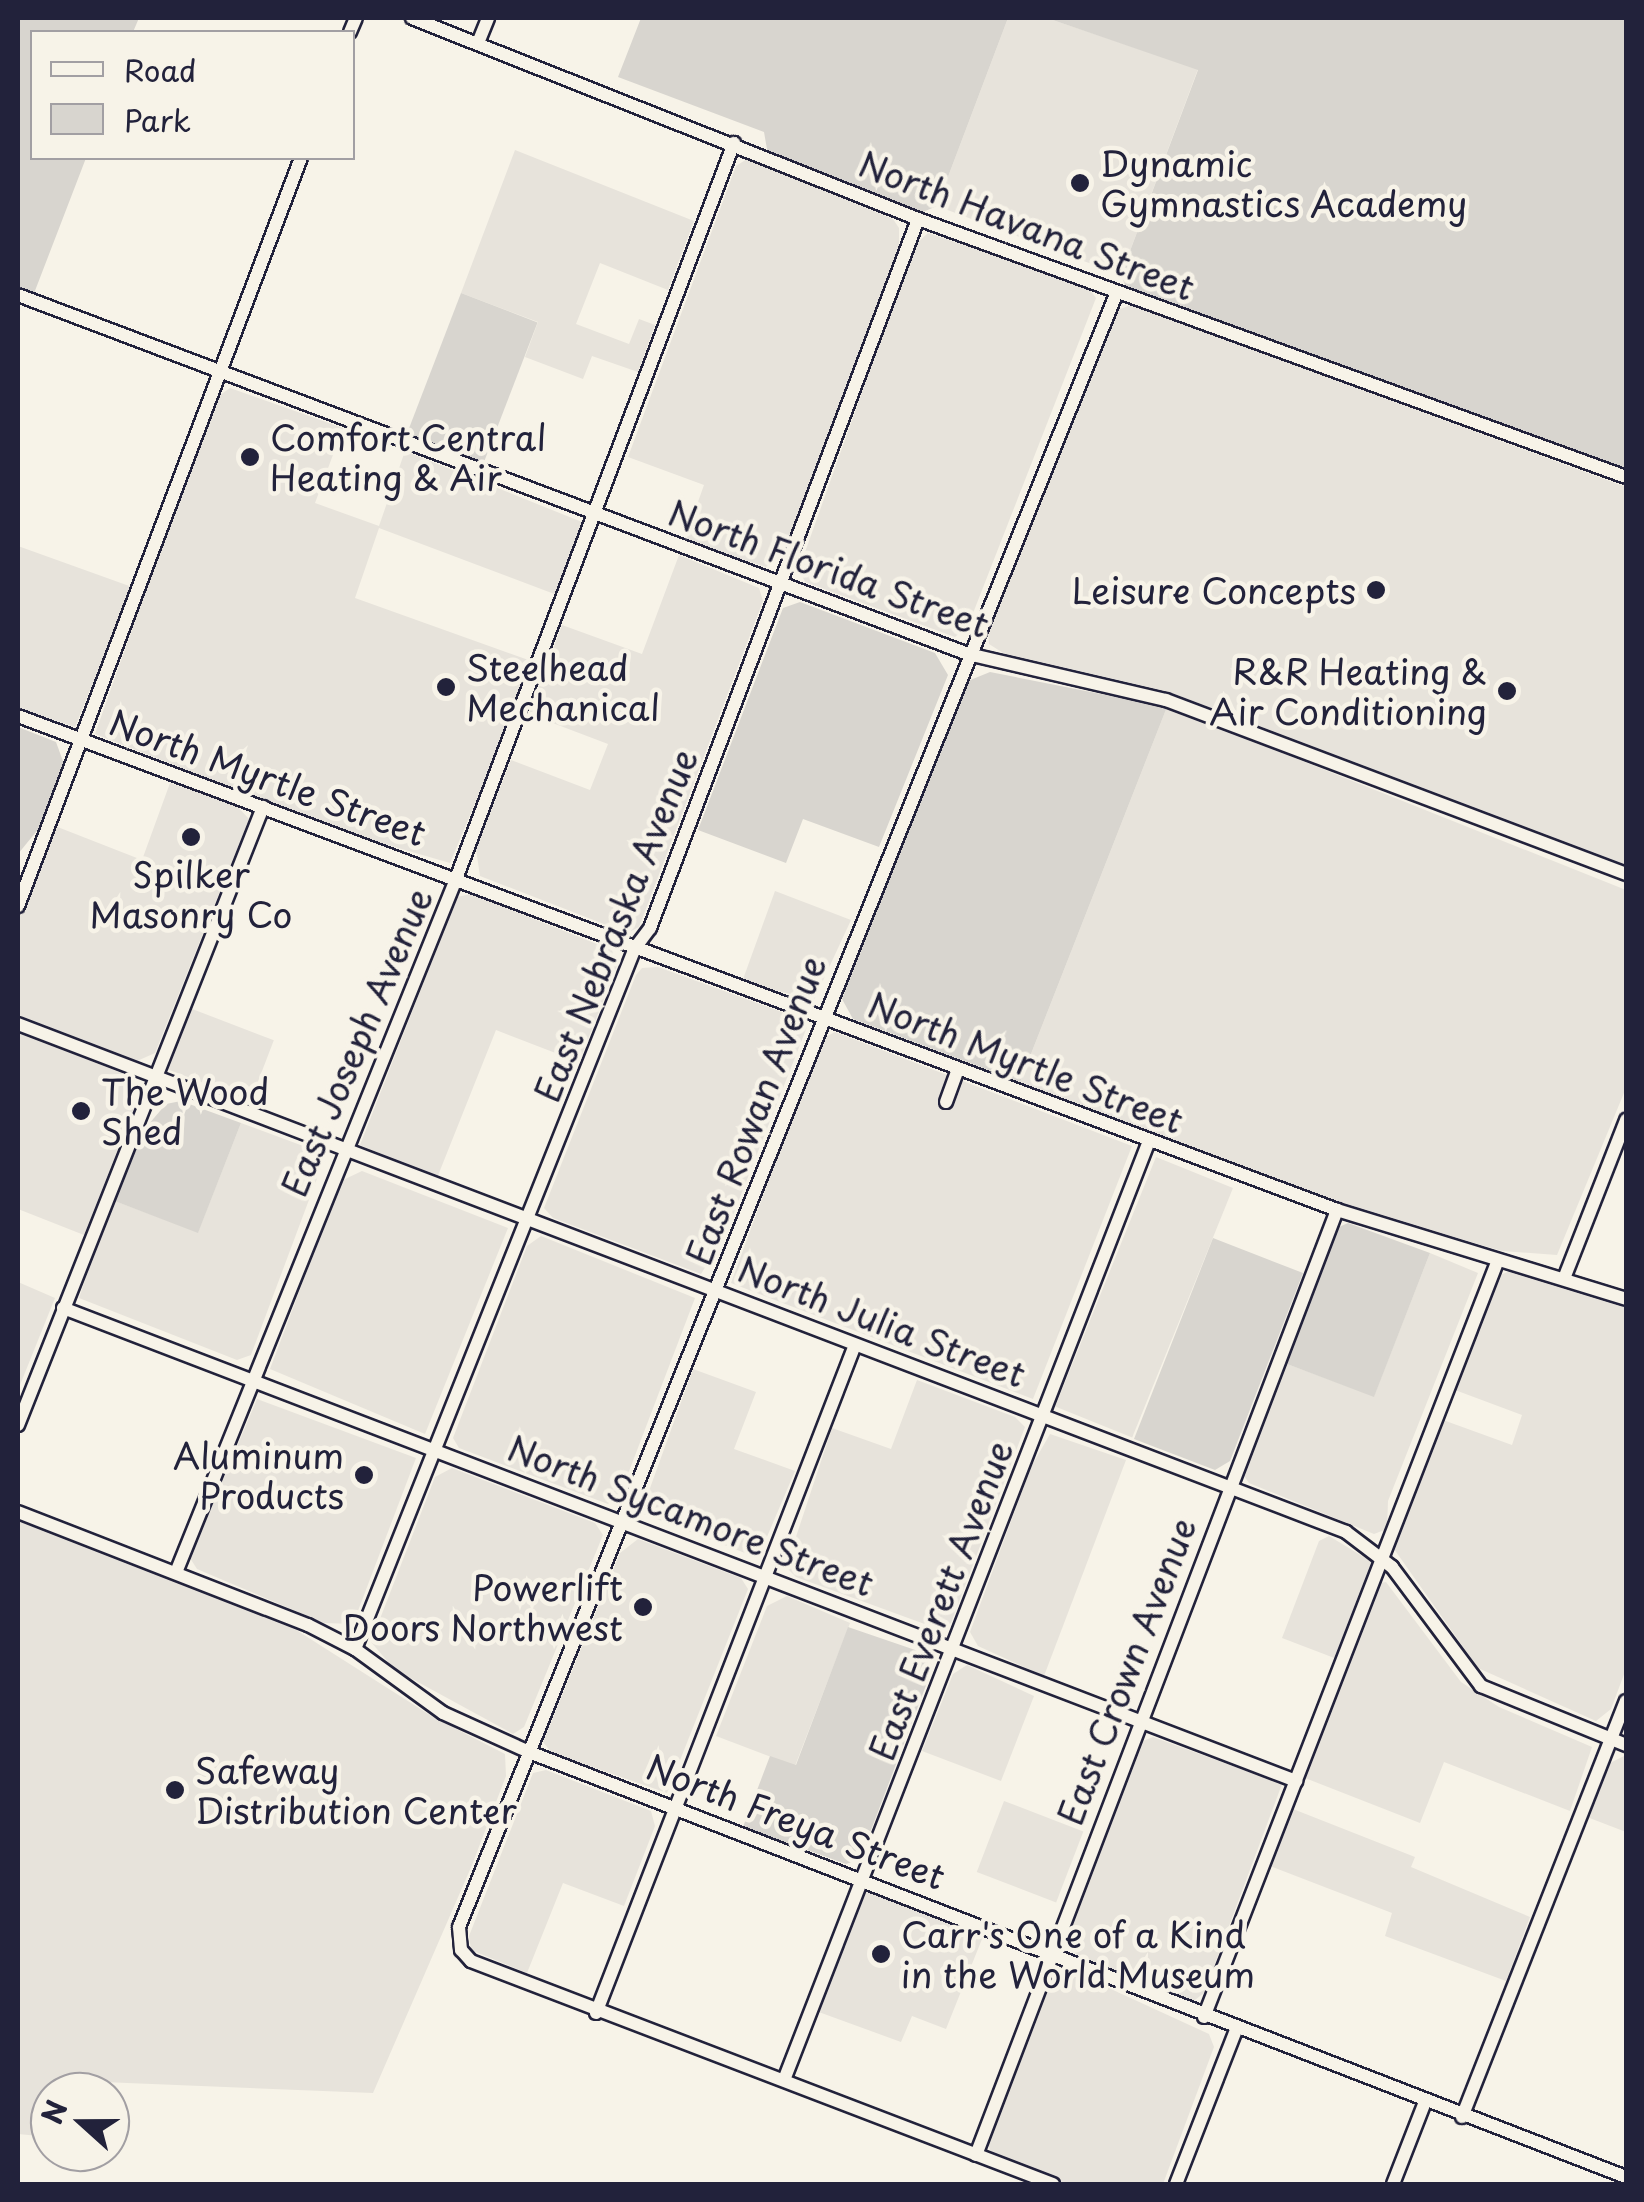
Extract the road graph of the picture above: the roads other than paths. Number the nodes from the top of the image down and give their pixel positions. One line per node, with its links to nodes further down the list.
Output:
1 (412, 18): 3 (street, North Havana Street)
2 (488, 18): 3 (street)
3 (478, 43): 4 (street, North Havana Street)
4 (734, 143): 6 (street, North Havana Street); 11 (street, East Joseph Avenue)
5 (300, 160): 9 (street)
6 (918, 219): 7 (street, North Havana Street); 12 (street, East Nebraska Avenue)
7 (1116, 292): 10 (street, North Havana Street); 13 (street, East Rowan Avenue)
8 (18, 295): 9 (street, North Florida Street)
9 (218, 373): 11 (street, North Florida Street); 15 (street)
10 (1626, 477)
11 (595, 512): 12 (street, North Florida Street); 18 (street, East Joseph Avenue)
12 (782, 583): 13 (street, North Florida Street); 20 (street, East Nebraska Avenue)
13 (968, 654): 17 (street, North Florida Street); 21 (street, East Rowan Avenue)
14 (18, 716): 15 (street, North Myrtle Street)
15 (84, 740): 16 (street, North Myrtle Street); 19 (street)
16 (263, 807): 18 (street, North Myrtle Street); 24 (street)
17 (1626, 874)
18 (456, 879): 20 (street, North Myrtle Street); 28 (street, East Joseph Avenue)
19 (18, 906)
20 (635, 948): 21 (street, North Myrtle Street); 30 (street, East Nebraska Avenue)
21 (822, 1016): 23 (street, North Myrtle Street); 33 (street, East Rowan Avenue)
22 (18, 1024): 24 (street, North Julia Street)
23 (958, 1069): 25 (street); 27 (street, North Myrtle Street)
24 (155, 1078): 28 (street, North Julia Street); 35 (street)
25 (946, 1102)
26 (1626, 1120): 32 (street)
27 (1150, 1141): 29 (street, North Myrtle Street); 38 (street, East Everett Avenue)
28 (341, 1150): 30 (street, North Julia Street); 37 (street, East Joseph Avenue)
29 (1337, 1210): 31 (street, North Myrtle Street); 41 (street, East Crown Avenue)
30 (528, 1220): 33 (street, North Julia Street); 40 (street, East Nebraska Avenue)
31 (1498, 1260): 32 (street, North Myrtle Street); 44 (street)
32 (1565, 1276): 34 (street, North Myrtle Street)
33 (718, 1288): 36 (street, North Julia Street); 43 (street, East Rowan Avenue)
34 (1626, 1299)
35 (63, 1308): 37 (street, North Sycamore Street); 39 (street)
36 (856, 1345): 38 (street, North Julia Street); 46 (street)
37 (253, 1379): 40 (street, North Sycamore Street); 45 (street, East Joseph Avenue)
38 (1044, 1416): 41 (street, North Julia Street); 47 (street, East Everett Avenue)
39 (18, 1425)
40 (435, 1450): 43 (street, North Sycamore Street); 48 (street, East Nebraska Avenue)
41 (1231, 1485): 44 (street, North Julia Street); 50 (street, East Crown Avenue)
42 (18, 1512): 45 (street, North Freya Street)
43 (620, 1520): 46 (street, North Sycamore Street); 53 (street, East Rowan Avenue)
44 (1382, 1558): 51 (street, North Julia Street); 54 (street)
45 (176, 1570): 48 (street, North Freya Street)
46 (765, 1575): 47 (street, North Sycamore Street); 55 (street)
47 (955, 1647): 50 (street, North Sycamore Street); 56 (street, East Everett Avenue)
48 (354, 1649): 53 (street, North Freya Street)
49 (1626, 1701): 51 (street)
50 (1139, 1720): 54 (street, North Sycamore Street); 57 (street, East Crown Avenue)
51 (1612, 1740): 52 (street, North Julia Street); 63 (street)
52 (1626, 1745)
53 (529, 1752): 55 (street, North Freya Street); 58 (street, East Rowan Avenue)
54 (1296, 1780): 59 (street)
55 (673, 1807): 56 (street, North Freya Street); 58 (street)
56 (864, 1878): 57 (street, North Freya Street); 61 (street, East Everett Avenue)
57 (1050, 1950): 59 (street, North Freya Street); 64 (street, East Crown Avenue)
58 (596, 2013): 61 (street)
59 (1204, 2017): 60 (street, North Freya Street)
60 (1236, 2030): 62 (street, North Freya Street); 68 (street)
61 (784, 2080): 64 (street)
62 (1425, 2102): 63 (street, North Freya Street); 69 (street)
63 (1462, 2117): 65 (street, North Freya Street)
64 (976, 2155): 67 (street)
65 (1609, 2178): 66 (street, North Freya Street)
66 (1626, 2178)
67 (1052, 2184)
68 (1176, 2184)
69 (1393, 2184)

